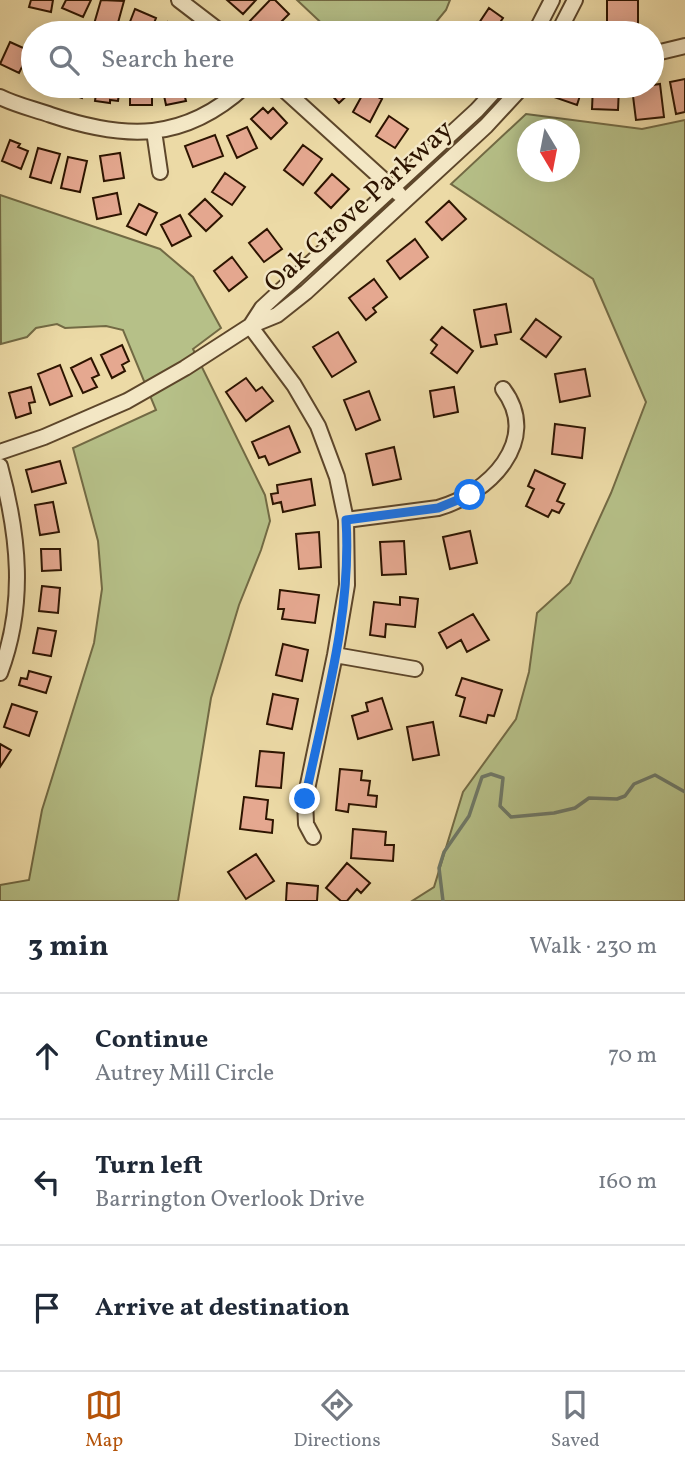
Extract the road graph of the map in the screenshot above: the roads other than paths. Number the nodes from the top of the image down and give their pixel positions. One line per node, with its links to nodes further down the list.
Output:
1 (179, 0): 4 (street)
2 (552, 0): 5 (street)
3 (575, 0): 6 (street)
4 (206, 21)
5 (543, 21)
6 (564, 21)
7 (685, 46): 8 (street)
8 (664, 51)
9 (0, 97): 14 (street)
10 (232, 98): 14 (street)
11 (294, 98): 16 (street)
12 (488, 98): 16 (street, Oak Grove Parkway)
13 (512, 98): 17 (street, Oak Grove Parkway)
14 (154, 131): 15 (street)
15 (160, 172)
16 (393, 189): 17 (street); 18 (street, Oak Grove Parkway)
17 (405, 200): 18 (street, Oak Grove Parkway)
18 (250, 326): 20 (street, Oak Grove Parkway); 22 (street)
19 (503, 389): 22 (street)
20 (0, 452)
21 (0, 466): 25 (street)
22 (346, 520): 23 (street)
23 (335, 655): 24 (street); 26 (street)
24 (415, 669)
25 (0, 673)
26 (313, 837)

